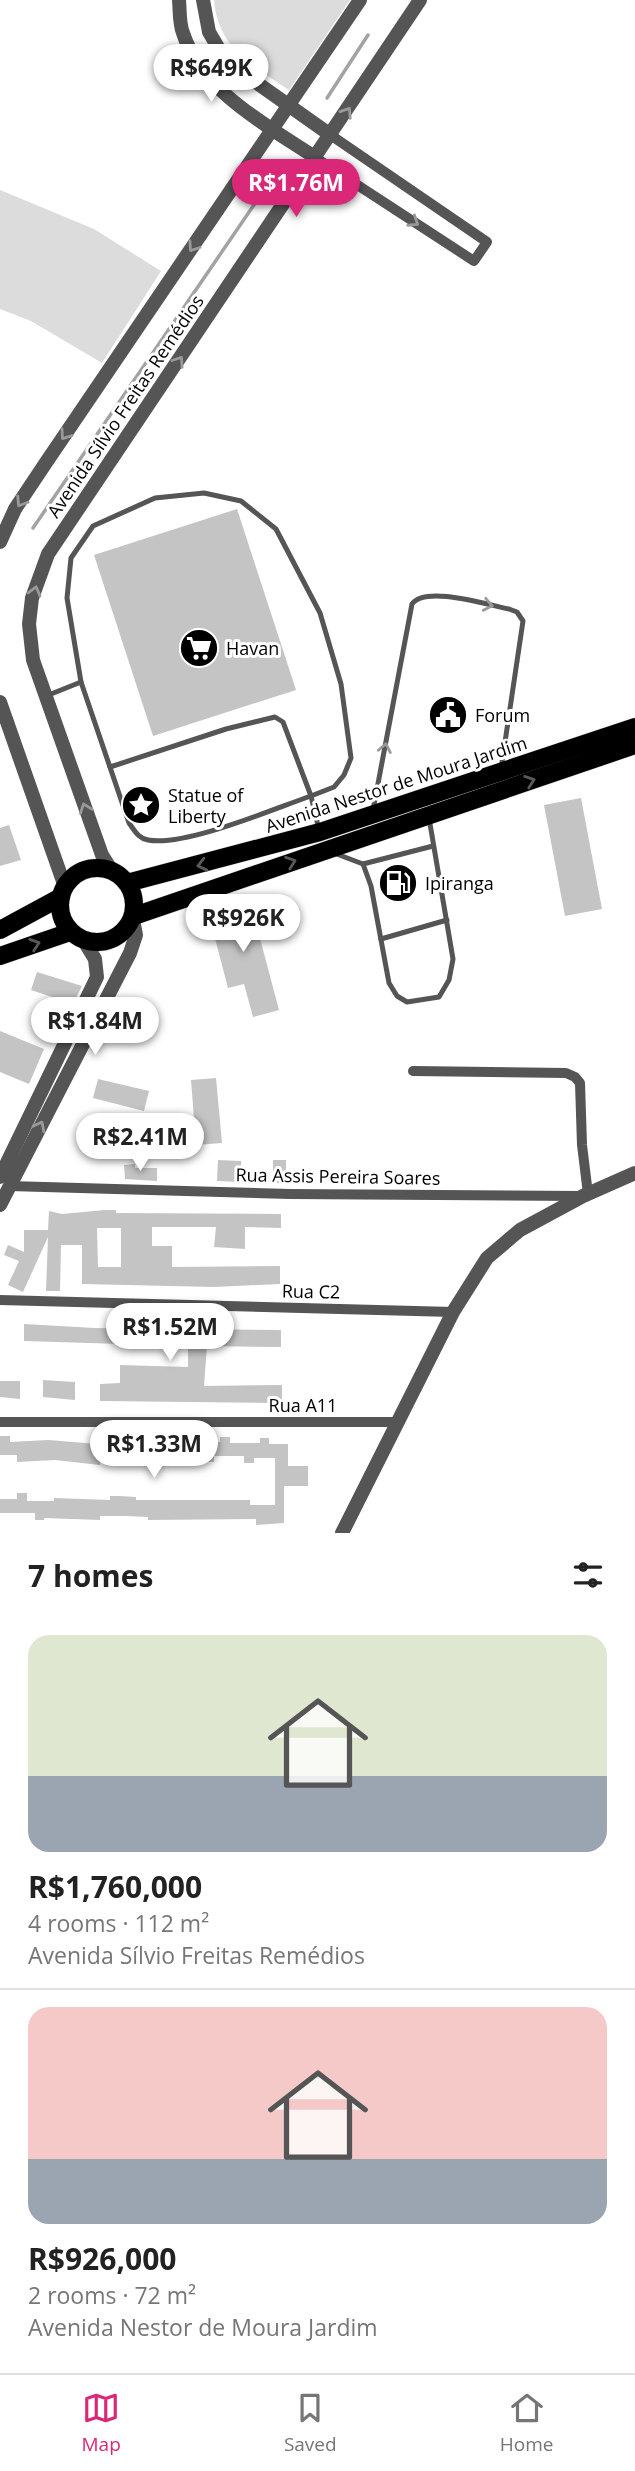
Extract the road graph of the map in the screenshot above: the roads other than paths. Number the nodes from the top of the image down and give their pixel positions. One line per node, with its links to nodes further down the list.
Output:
1 (179, 0): 6 (street)
2 (203, 0): 5 (street)
3 (360, 0): 5 (street, Avenida Sílvio Freitas Remédios)
4 (420, 0): 7 (street, Avenida Sílvio Freitas Remédios, one-way to 4)
5 (289, 107): 6 (street, Avenida Sílvio Freitas Remédios); 7 (street)
6 (274, 130): 8 (street); 9 (street, Avenida Sílvio Freitas Remédios, one-way to 9)
7 (331, 136): 8 (street, Avenida Sílvio Freitas Remédios); 8 (street, one-way to 7)
8 (316, 158): 11 (street, Avenida Sílvio Freitas Remédios, one-way to 8)
9 (0, 542)
10 (81, 682): 11 (lane); 15 (lane); 17 (lane)
11 (45, 696): 23 (street, Avenida Sílvio Freitas Remédios, one-way to 11)
12 (0, 702): 25 (street)
13 (635, 727): 16 (main road, Avenida Nestor de Moura Jardim)
14 (635, 745): 16 (main road, Avenida Nestor de Moura Jardim, one-way to 14)
15 (110, 767): 17 (lane); 17 (lane)
16 (503, 781): 18 (main road, Avenida Nestor de Moura Jardim); 19 (lane, one-way to 16)
17 (311, 796): 20 (lane)
18 (426, 807): 19 (main road, Avenida Nestor de Moura Jardim); 21 (lane)
19 (373, 824): 20 (main road, Avenida Nestor de Moura Jardim)
20 (322, 841): 22 (lane); 24 (main road, Avenida Nestor de Moura Jardim, one-way to 24); 26 (main road, Avenida Nestor de Moura Jardim, one-way to 20)
21 (433, 846): 22 (lane); 27 (lane)
22 (363, 864): 30 (lane)
23 (111, 871): 24 (main road); 25 (main road)
24 (127, 883): 26 (main road)
25 (63, 892): 28 (main road); 29 (main road)
26 (133, 918): 29 (main road, Avenida Nestor de Moura Jardim); 34 (street, one-way to 26)
27 (447, 920): 30 (lane); 30 (lane)
28 (0, 930)
29 (77, 937): 31 (main road, Avenida Nestor de Moura Jardim, one-way to 29); 34 (street)
30 (381, 939)
31 (0, 956)
32 (413, 1071): 35 (street)
33 (635, 1173): 35 (street)
34 (4, 1182): 35 (street, Rua Assis Pereira Soares); 36 (street)
35 (585, 1195): 38 (street)
36 (0, 1205)
37 (0, 1300): 38 (street, Rua C2)
38 (453, 1312): 40 (street)
39 (0, 1422): 40 (street, Rua A11)
40 (397, 1422): 41 (street)
41 (342, 1533)

